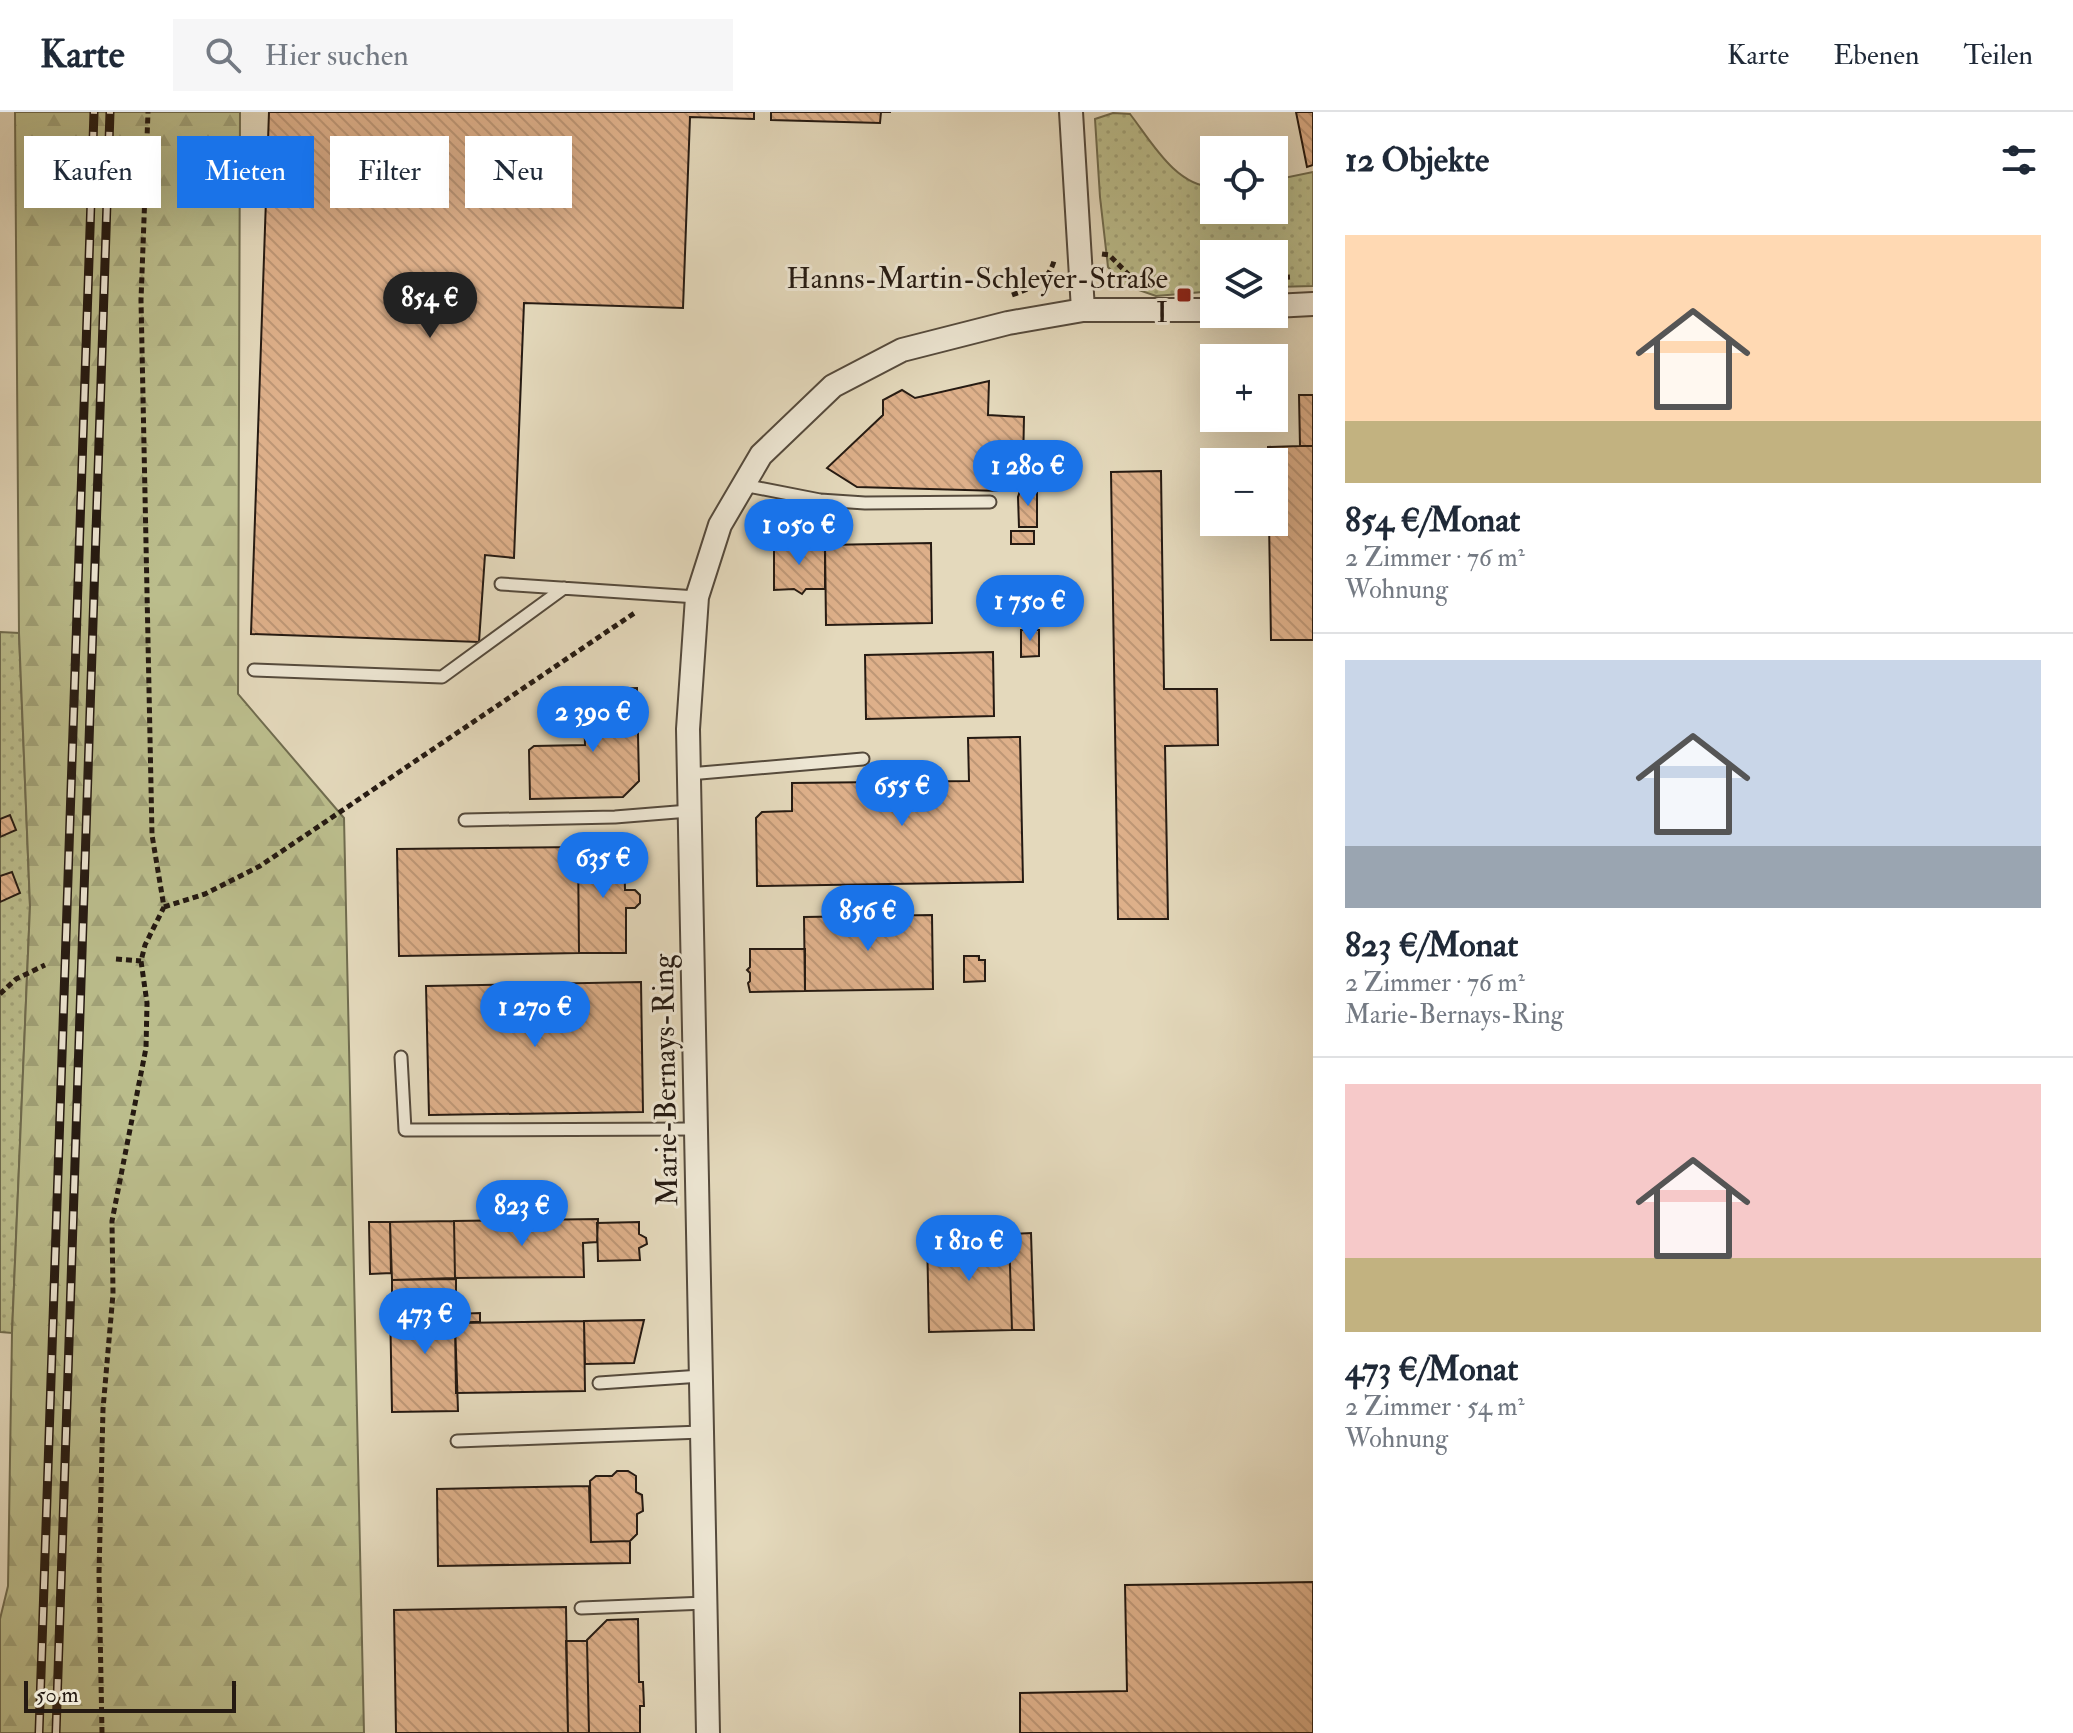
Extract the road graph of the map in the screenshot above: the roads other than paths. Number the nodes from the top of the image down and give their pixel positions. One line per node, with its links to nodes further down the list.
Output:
1 (1071, 112): 4 (street)
2 (1313, 304): 3 (street)
3 (1288, 305)
4 (1083, 310): 5 (street, Marie-Bernays-Ring); 6 (street, Marie-Bernays-Ring)
5 (1200, 310)
6 (743, 485): 7 (lane); 10 (street, Marie-Bernays-Ring)
7 (990, 502)
8 (501, 584): 9 (lane)
9 (564, 588): 10 (lane); 11 (lane)
10 (697, 597): 13 (street, Marie-Bernays-Ring)
11 (254, 670)
12 (863, 759): 13 (lane)
13 (689, 774): 14 (street, Marie-Bernays-Ring)
14 (689, 811): 15 (lane); 17 (street, Marie-Bernays-Ring)
15 (465, 820)
16 (401, 1057): 17 (lane)
17 (696, 1129): 18 (street, Marie-Bernays-Ring)
18 (701, 1376): 19 (lane); 20 (street, Marie-Bernays-Ring)
19 (599, 1383)
20 (702, 1432): 21 (lane); 22 (street, Marie-Bernays-Ring)
21 (457, 1441)
22 (706, 1603): 23 (lane); 24 (street, Marie-Bernays-Ring)
23 (581, 1608)
24 (708, 1733)

